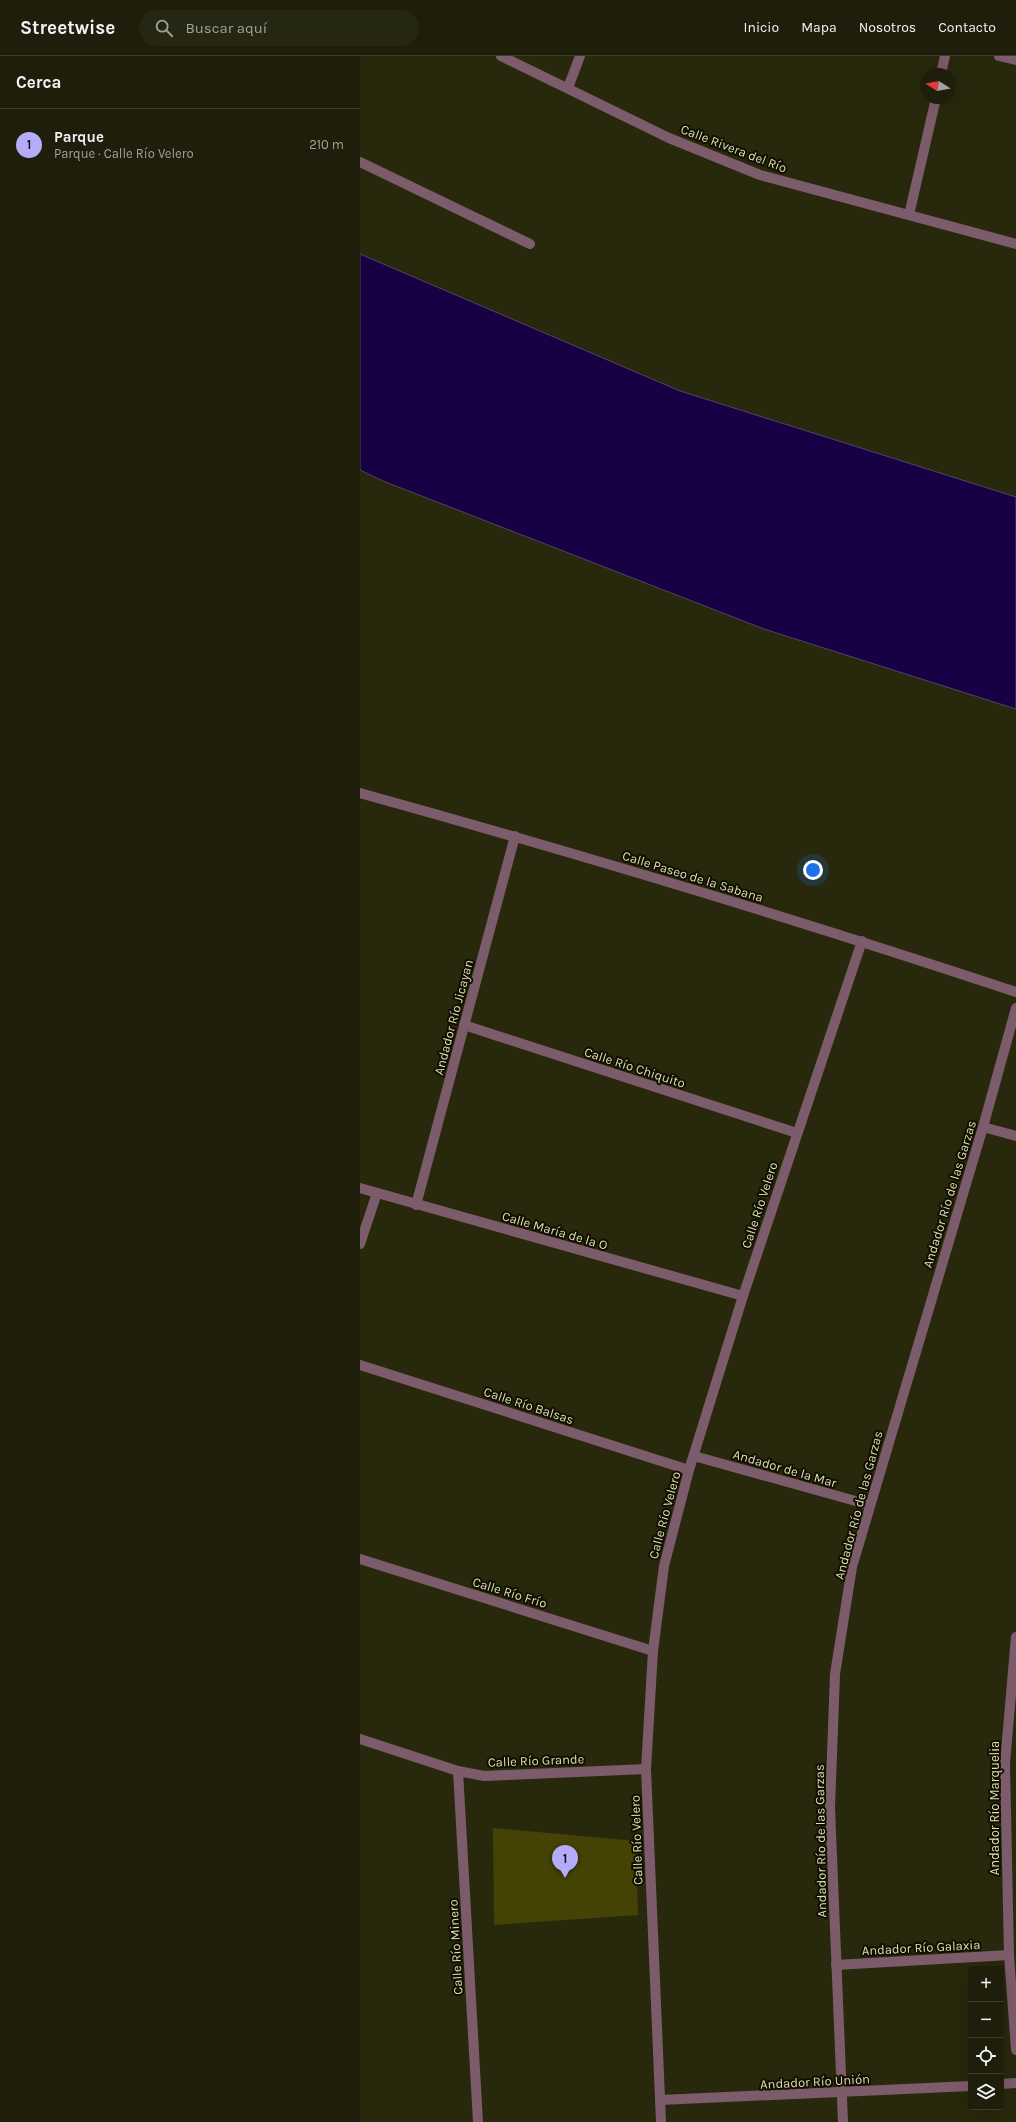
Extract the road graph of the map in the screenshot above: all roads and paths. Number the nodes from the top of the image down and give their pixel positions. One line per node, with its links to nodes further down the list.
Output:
1 (501, 56): 7 (street, Calle Rivera del Río)
2 (580, 56): 7 (street)
3 (945, 56): 6 (street)
4 (999, 56): 5 (street)
5 (1016, 60)
6 (942, 68)
7 (568, 88): 10 (street, Calle Rivera del Río)
8 (935, 104): 10 (street)
9 (360, 162): 11 (street)
10 (909, 215): 12 (street, Calle Rivera del Río)
11 (530, 244)
12 (1016, 244)
13 (360, 793): 14 (street, Calle Paseo de la Sabana)
14 (515, 836): 15 (street, Calle Paseo de la Sabana); 18 (street, Andador Río Jicayan)
15 (862, 941): 16 (street, Calle Paseo de la Sabana); 20 (street, Calle Río Velero)
16 (1016, 992)
17 (1016, 1008): 19 (street, Andador Río de las Garzas)
18 (464, 1025): 20 (street, Calle Río Chiquito); 24 (street, Andador Río Jicayan)
19 (983, 1127): 21 (street); 30 (street, Andador Río de las Garzas)
20 (797, 1133): 26 (street, Calle Río Velero)
21 (1016, 1136)
22 (360, 1188): 23 (street, Calle María de la O)
23 (377, 1193): 24 (street, Calle María de la O); 25 (street)
24 (416, 1205): 26 (street, Calle María de la O)
25 (360, 1244)
26 (743, 1296): 28 (street, Calle Río Velero)
27 (360, 1365): 29 (street, Calle Río Balsas)
28 (694, 1456): 29 (street, Calle Río Velero); 30 (street, Andador de la Mar)
29 (689, 1470): 33 (street, Calle Río Velero)
30 (870, 1505): 38 (street, Andador Río de las Garzas)
31 (360, 1559): 33 (street, Calle Río Frío)
32 (1016, 1637): 37 (street, Andador Río Marquelia)
33 (653, 1651): 35 (street, Calle Río Velero)
34 (360, 1739): 36 (street, Calle Río Grande)
35 (646, 1769): 36 (street, Calle Río Grande); 44 (street, Calle Río Velero)
36 (458, 1770): 45 (street, Calle Río Minero)
37 (1009, 1955): 38 (street, Andador Río Galaxia); 39 (street, Andador Río Marquelia)
38 (836, 1965): 43 (street, Andador Río de las Garzas)
39 (1016, 2050)
40 (1016, 2083): 41 (street)
41 (1004, 2084)
42 (968, 2086): 43 (street, Andador Río Unión)
43 (842, 2093): 44 (street, Andador Río Unión); 47 (street, Andador Río de las Garzas)
44 (660, 2100): 46 (street, Calle Río Velero)
45 (478, 2122)
46 (661, 2122)
47 (843, 2122)

